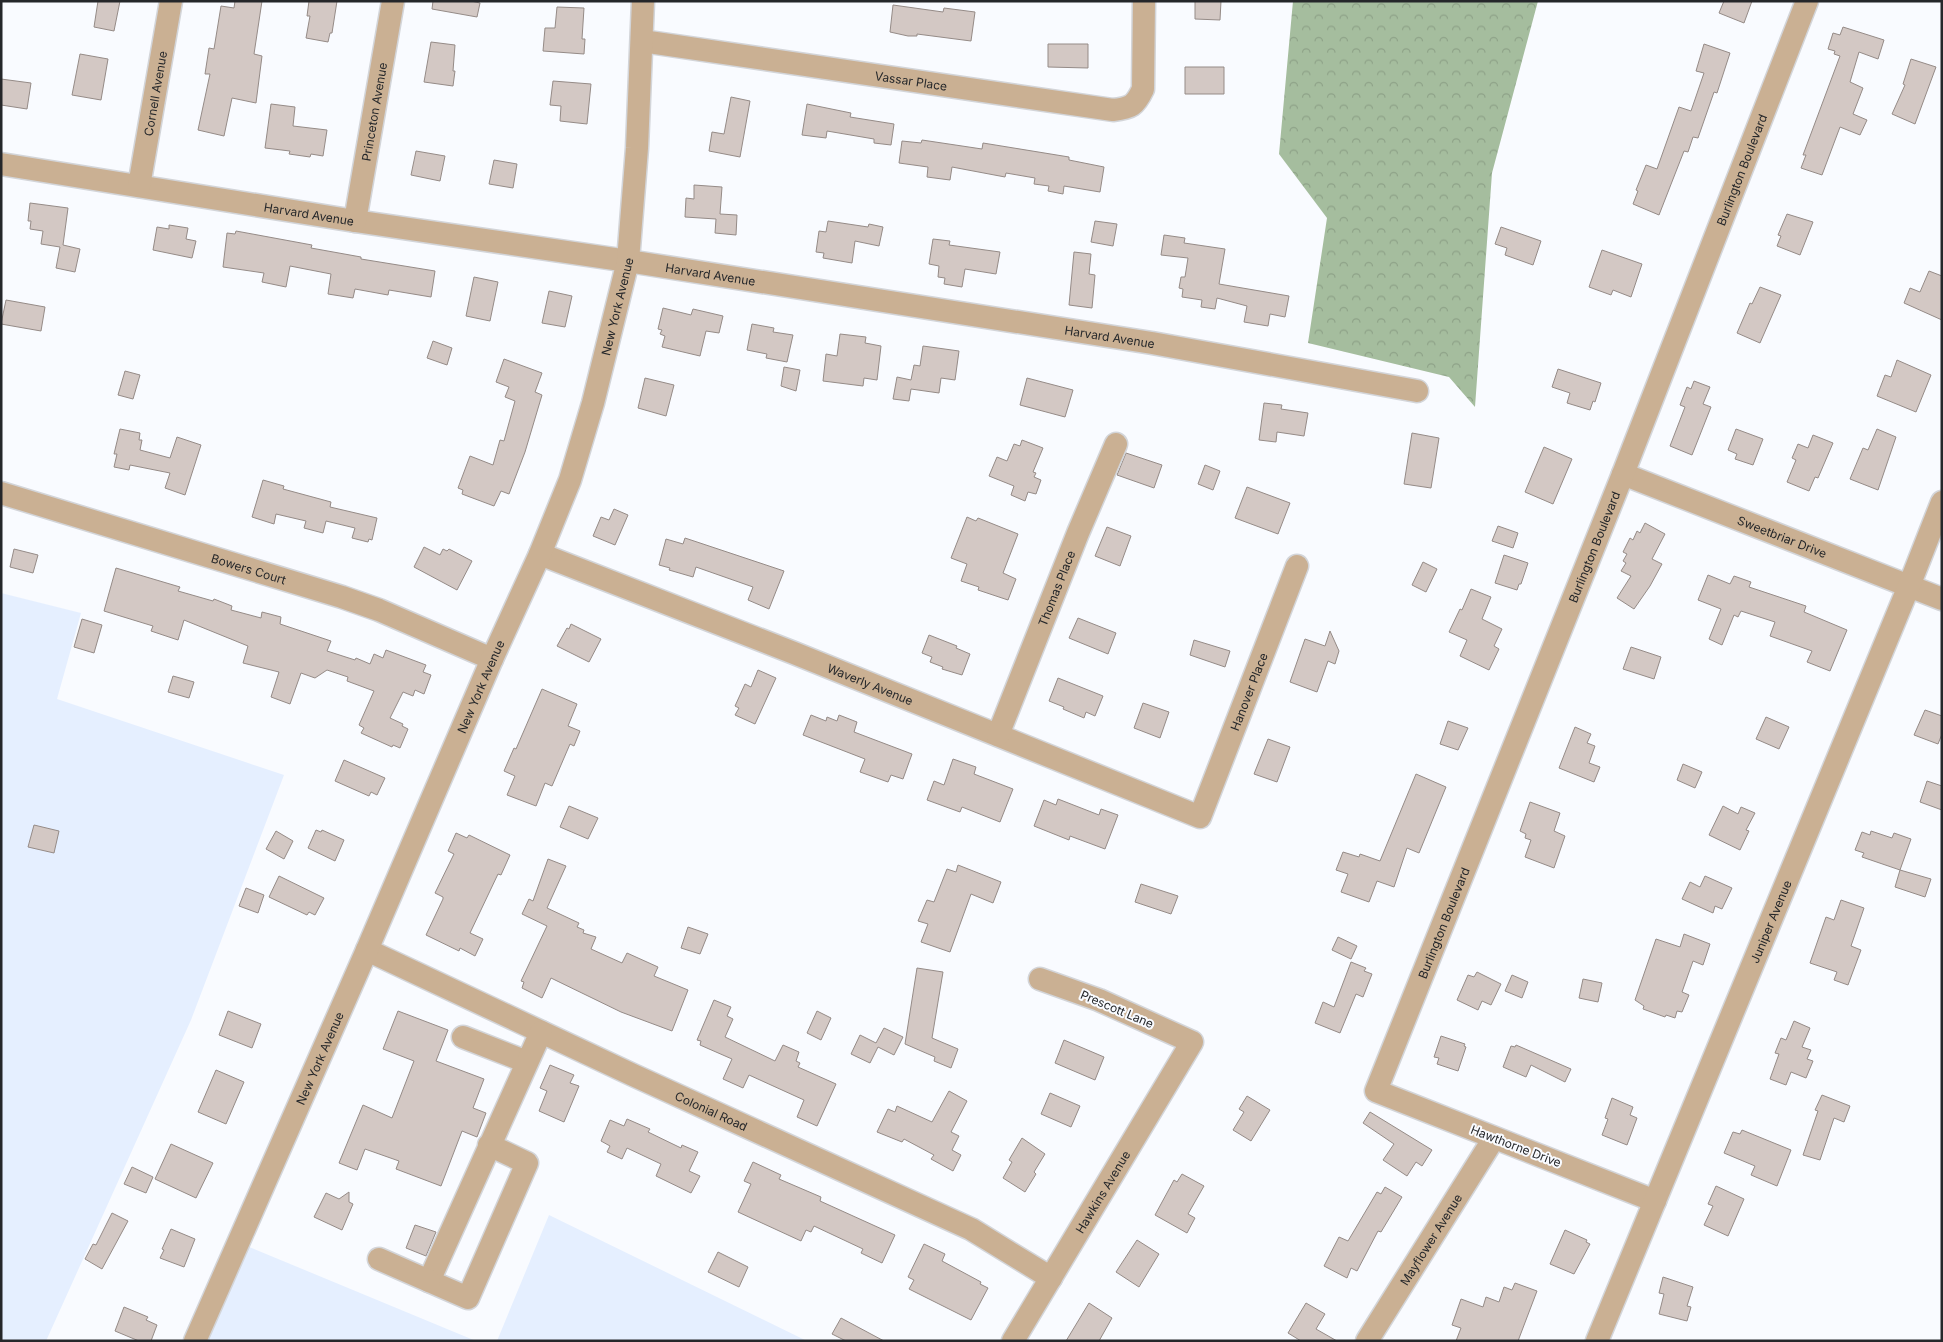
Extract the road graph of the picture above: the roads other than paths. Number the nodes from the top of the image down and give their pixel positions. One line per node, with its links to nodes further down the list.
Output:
1 (171, 1): 8 (street, Cornell Avenue)
2 (393, 1): 9 (street, Princeton Avenue)
3 (643, 1): 6 (street, New York Avenue)
4 (1144, 1): 6 (street, Vassar Place)
5 (1807, 1): 13 (street, Burlington Boulevard)
6 (642, 42): 10 (street, New York Avenue)
7 (1, 164): 8 (street, Harvard Avenue)
8 (139, 186): 9 (street, Harvard Avenue)
9 (355, 221): 10 (street, Harvard Avenue)
10 (628, 261): 11 (street, Harvard Avenue); 16 (street, New York Avenue)
11 (1418, 391)
12 (1116, 444): 21 (street, Thomas Place)
13 (1623, 474): 18 (street, Sweetbriar Drive); 29 (street, Burlington Boulevard)
14 (1, 493): 20 (street, Bowers Court)
15 (1942, 502): 18 (street, Juniper Avenue)
16 (540, 554): 20 (street, New York Avenue); 21 (street, Waverly Avenue)
17 (1298, 566): 22 (street, Hanover Place)
18 (1909, 586): 19 (street, Sweetbriar Drive); 32 (street, Juniper Avenue)
19 (1942, 599)
20 (492, 659): 23 (street, New York Avenue)
21 (998, 735): 22 (street, Waverly Avenue)
22 (1200, 817)
23 (367, 950): 25 (street, Colonial Road); 36 (street, New York Avenue)
24 (1040, 979): 27 (street, Prescott Lane)
25 (541, 1032): 28 (street); 34 (street, Colonial Road)
26 (463, 1037): 28 (street)
27 (1192, 1042): 34 (street, Hawkins Avenue)
28 (527, 1062): 31 (street)
29 (1376, 1092): 30 (street, Hawthorne Drive)
30 (1494, 1138): 32 (street, Hawthorne Drive); 38 (street, Mayflower Avenue)
31 (489, 1146): 35 (street); 35 (street)
32 (1655, 1201): 39 (street, Juniper Avenue)
33 (379, 1260): 35 (street)
34 (1051, 1278): 37 (street, Hawkins Avenue)
35 (429, 1281)
36 (195, 1341)
37 (1013, 1341)
38 (1367, 1341)
39 (1596, 1341)

